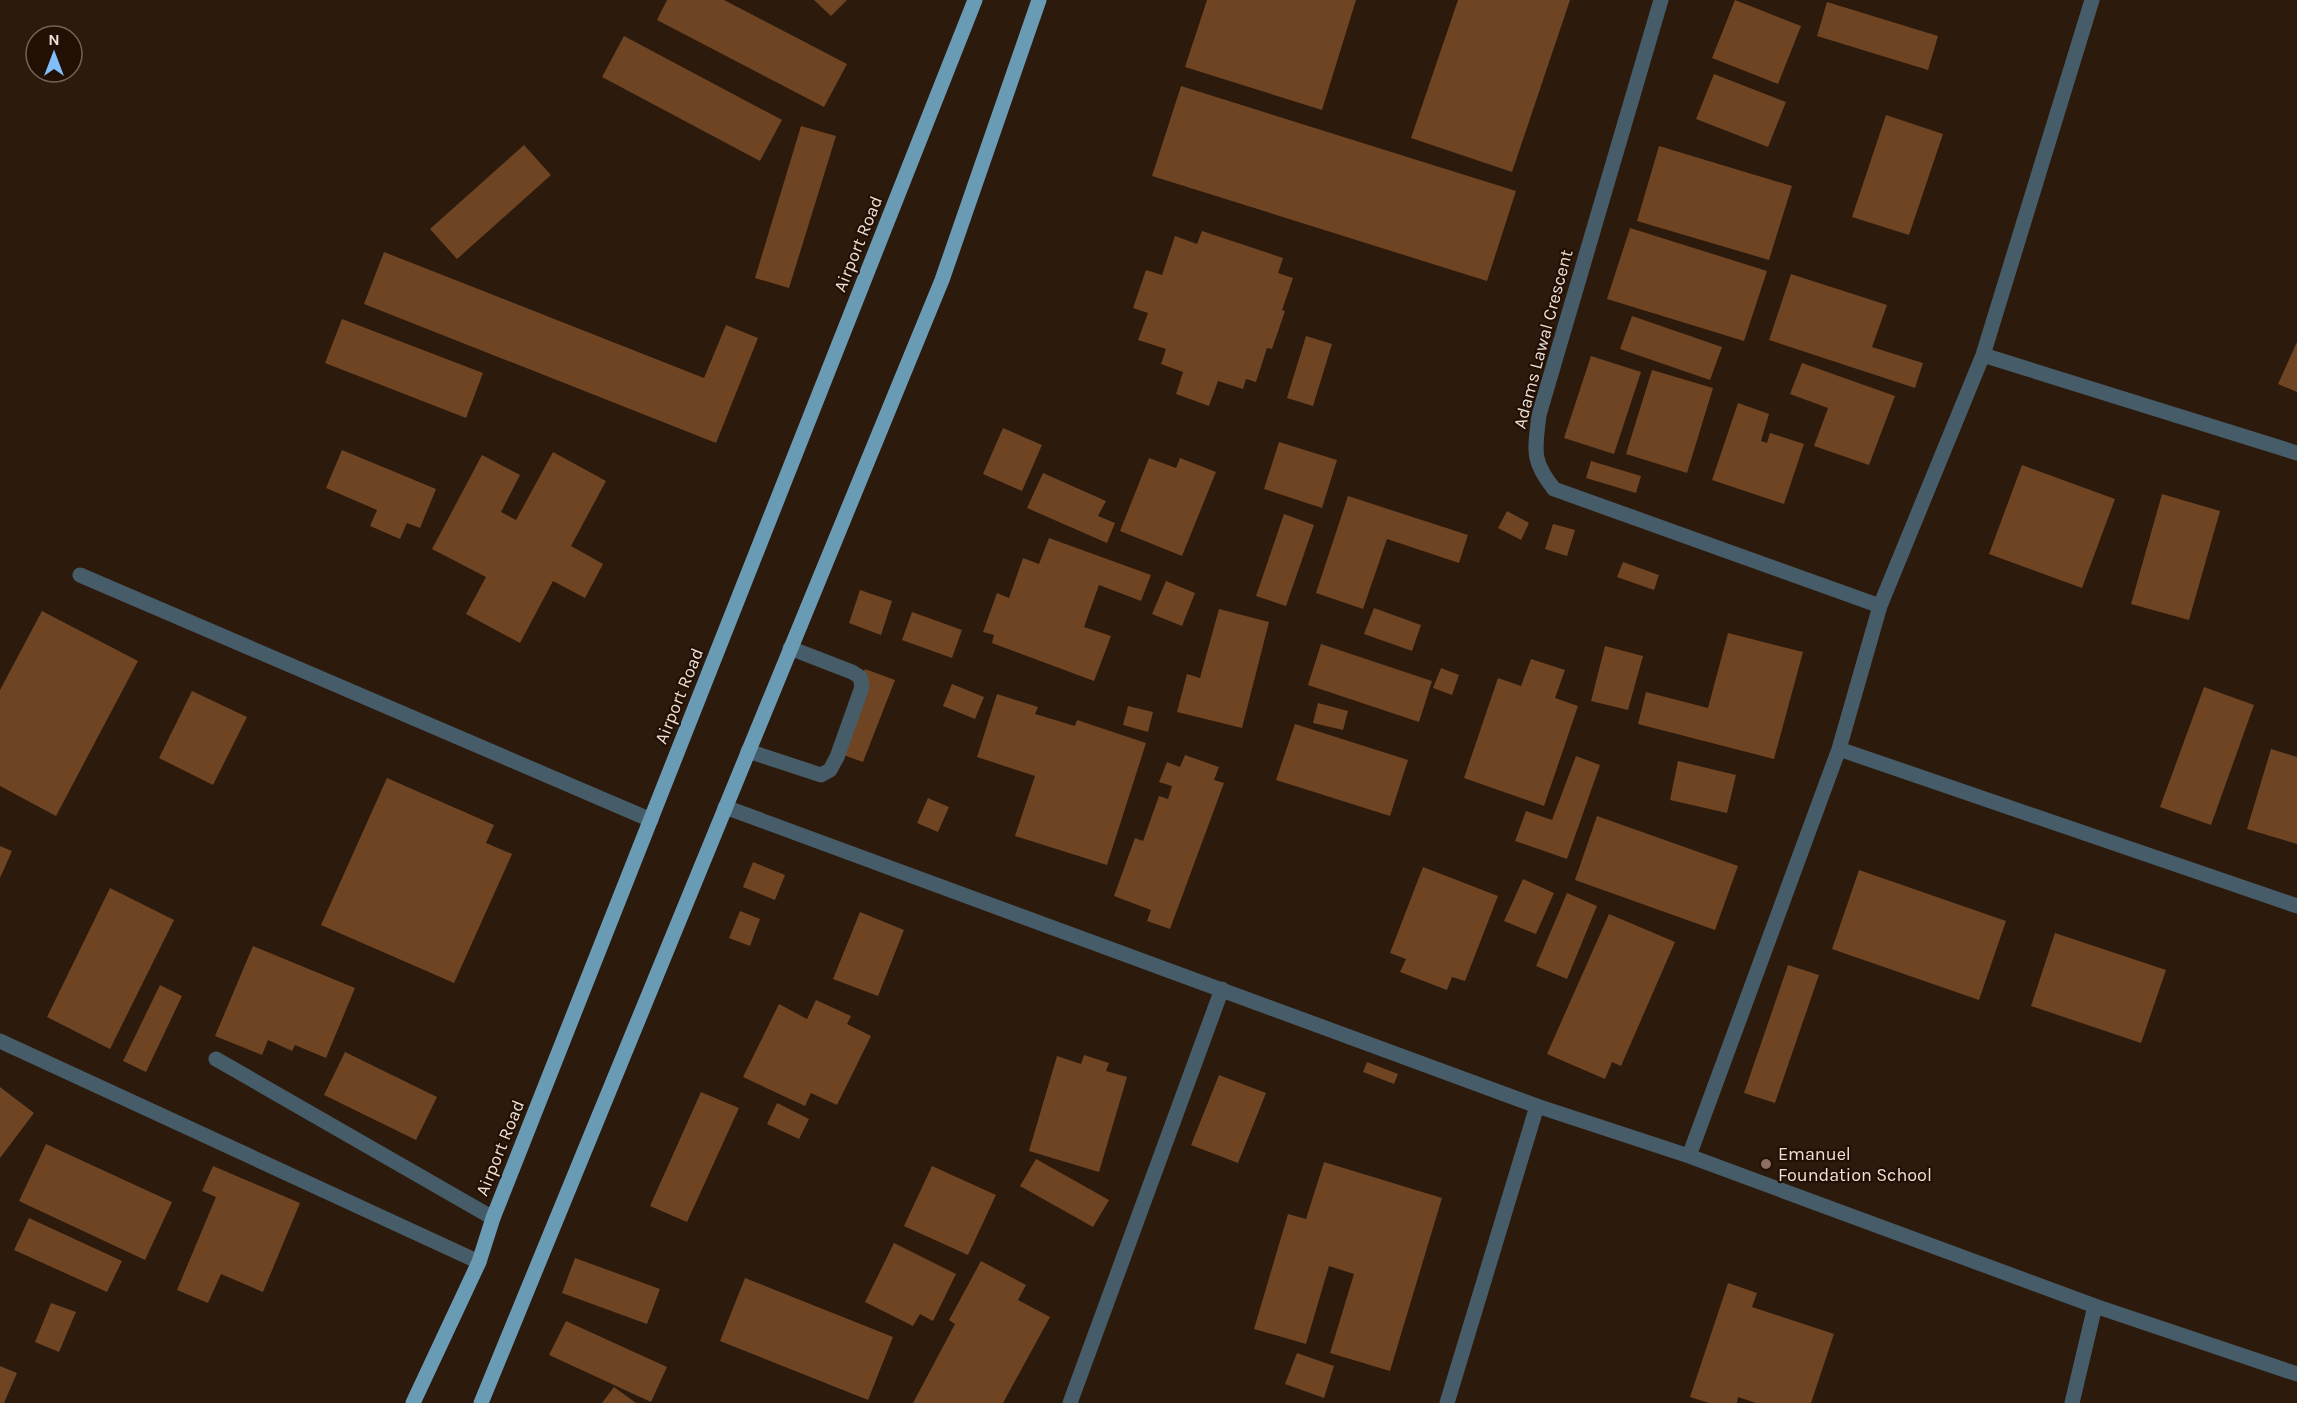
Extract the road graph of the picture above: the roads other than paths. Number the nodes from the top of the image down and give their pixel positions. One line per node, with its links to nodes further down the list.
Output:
1 (975, 0): 13 (main road, Airport Road)
2 (1039, 0): 9 (main road)
3 (1661, 0): 8 (street, Adams Lawal Crescent)
4 (2092, 0): 5 (street)
5 (1983, 356): 6 (street); 8 (street)
6 (2297, 453)
7 (80, 575): 13 (street)
8 (1880, 606): 10 (street)
9 (790, 648): 11 (main road); 11 (street)
10 (1839, 749): 14 (street); 19 (street)
11 (748, 751): 12 (main road)
12 (725, 807): 15 (street); 25 (main road)
13 (651, 820): 20 (main road, Airport Road)
14 (2297, 906)
15 (1222, 989): 18 (street); 26 (street)
16 (0, 1041): 21 (street)
17 (216, 1059): 20 (street)
18 (1537, 1106): 19 (street); 27 (street)
19 (1689, 1156): 22 (street)
20 (493, 1218): 21 (main road, Airport Road)
21 (479, 1262): 24 (main road, Airport Road)
22 (2095, 1306): 23 (street); 28 (street)
23 (2297, 1374)
24 (413, 1403)
25 (481, 1403)
26 (1070, 1403)
27 (1447, 1403)
28 (2072, 1403)

